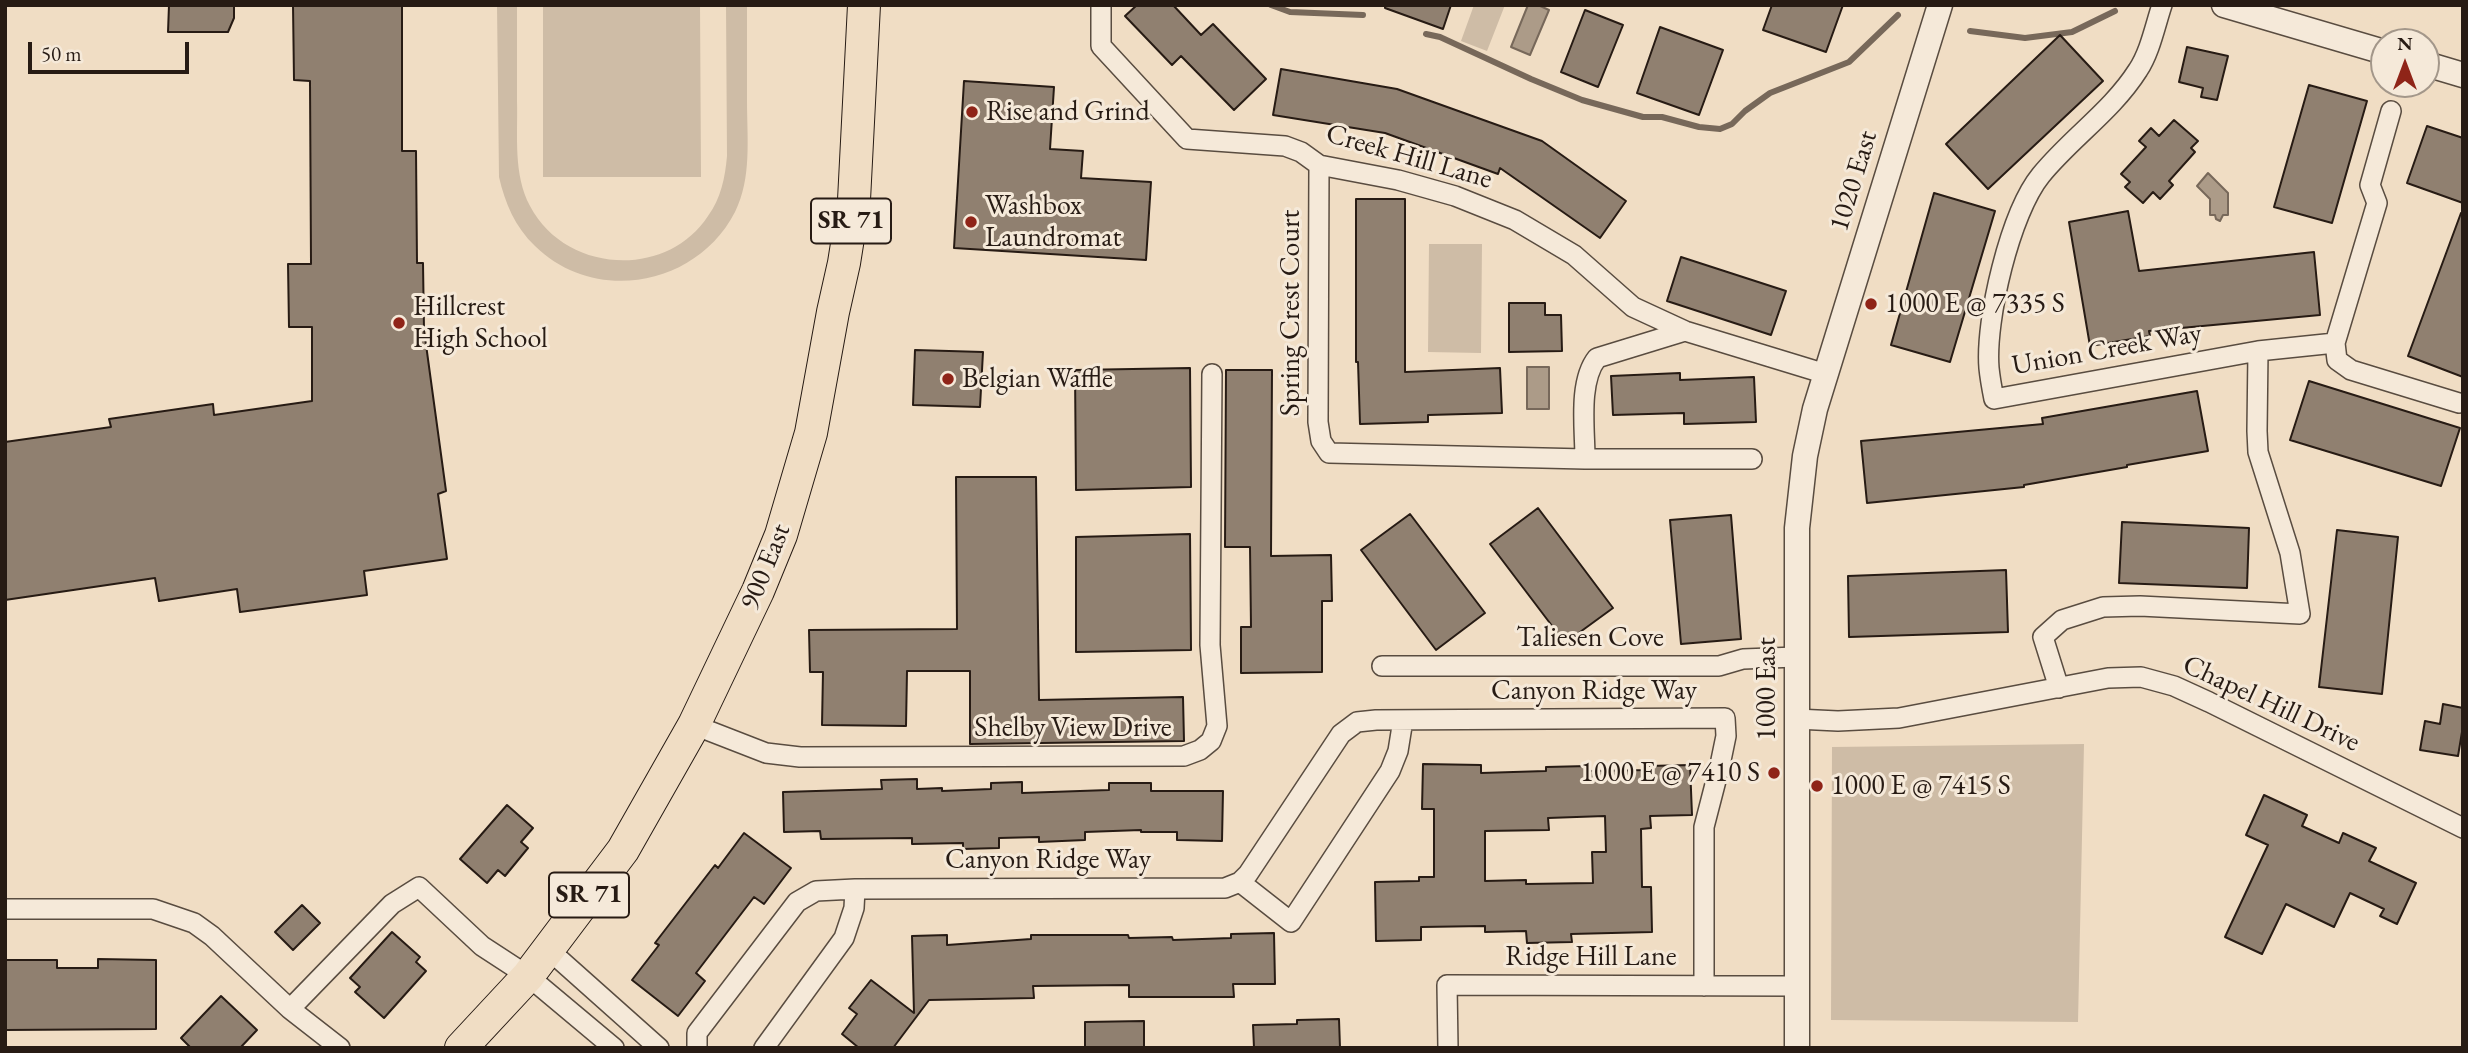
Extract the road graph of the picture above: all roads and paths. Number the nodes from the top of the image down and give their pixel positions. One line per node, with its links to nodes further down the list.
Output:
1 (864, 5): 24 (main road, 900 East / SR 71)
2 (1101, 5): 10 (street, Creek Hill Lane)
3 (1940, 5): 15 (street, 1020 East)
4 (2162, 5): 13 (street, Union Creek Way)
5 (2224, 5): 6 (street)
6 (2370, 48)
7 (2440, 68): 8 (street)
8 (2463, 75)
9 (2391, 111): 12 (street)
10 (1318, 165): 11 (street, Creek Hill Lane); 17 (street, Spring Crest Court)
11 (1685, 331): 15 (street, Creek Hill Lane); 17 (street)
12 (2335, 343): 13 (street, Union Creek Way); 16 (street)
13 (2258, 351): 21 (street)
14 (1212, 374): 24 (street, Shelby View Drive)
15 (1826, 374): 19 (street, 1000 East)
16 (2459, 403)
17 (1586, 458): 18 (street, Spring Crest Court)
18 (1752, 459)
19 (1796, 657): 20 (street, Taliesen Cove); 22 (street, 1000 East)
20 (1382, 666)
21 (2059, 688): 22 (street, Chapel Hill Drive); 25 (street, Chapel Hill Drive)
22 (1796, 719): 32 (street, 1000 East)
23 (1403, 720): 26 (street, Canyon Ridge Way); 26 (street); 31 (street, Canyon Ridge Way)
24 (694, 725): 29 (main road, 900 East / SR 71)
25 (2463, 828)
26 (1240, 882): 27 (street, Canyon Ridge Way)
27 (855, 889): 38 (street, Canyon Ridge Way); 39 (street)
28 (5, 909): 33 (street)
29 (549, 950): 30 (main road, 900 East / SR 71); 37 (street)
30 (528, 976): 33 (street); 35 (main road, 900 East / SR 71); 36 (street)
31 (1704, 986): 32 (street, Ridge Hill Lane); 40 (street, Ridge Hill Lane)
32 (1797, 986): 41 (street, 1000 East)
33 (290, 1009): 34 (street)
34 (340, 1048)
35 (461, 1048)
36 (614, 1048)
37 (659, 1048)
38 (697, 1048)
39 (764, 1048)
40 (1448, 1048)
41 (1797, 1048)

